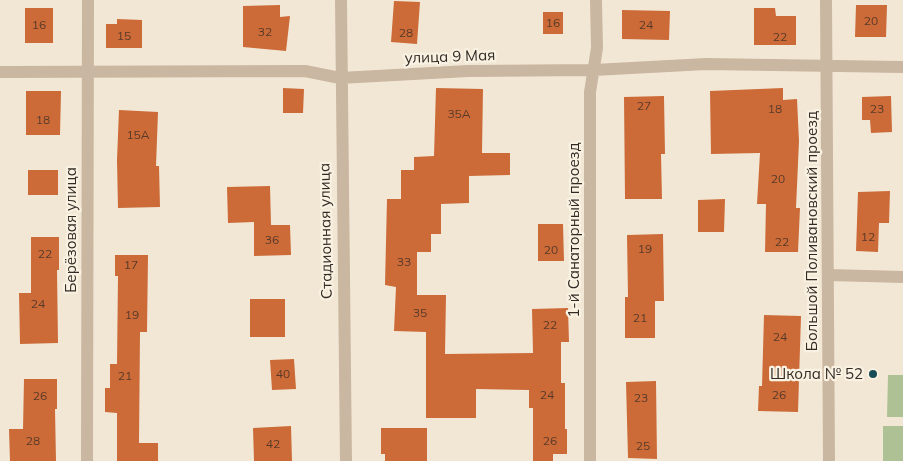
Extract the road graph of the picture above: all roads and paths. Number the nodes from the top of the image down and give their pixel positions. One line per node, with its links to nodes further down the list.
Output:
1 (88, 0): 9 (street, Берёзовая улица)
2 (340, 0): 10 (street, Стадионная улица)
3 (596, 0): 7 (street, 1-й Санаторный проезд)
4 (826, 0): 5 (street, Большой Поливановский проезд)
5 (827, 67): 6 (street, улица 9 Мая); 7 (street, улица 9 Мая); 11 (street, Большой Поливановский проезд)
6 (903, 67)
7 (594, 70): 10 (street, улица 9 Мая); 15 (street, 1-й Санаторный проезд)
8 (0, 72): 9 (street, улица 9 Мая)
9 (88, 73): 10 (street, улица 9 Мая); 13 (street, Берёзовая улица)
10 (340, 78): 14 (street, Стадионная улица)
11 (828, 275): 12 (street); 16 (street, Большой Поливановский проезд)
12 (903, 276)
13 (87, 461)
14 (346, 461)
15 (590, 461)
16 (829, 461)

